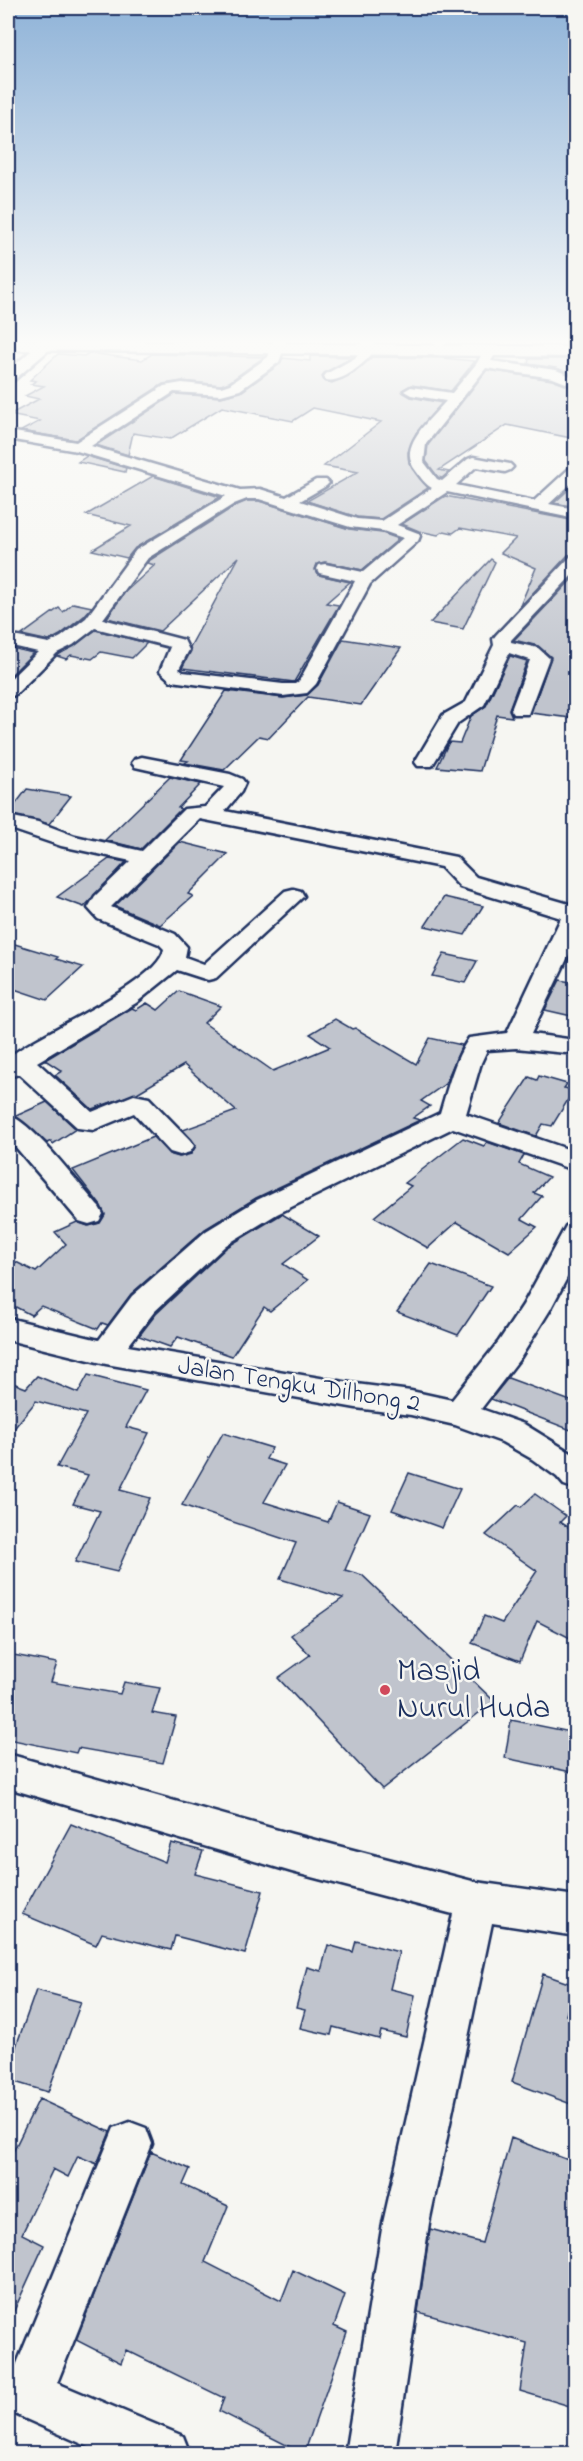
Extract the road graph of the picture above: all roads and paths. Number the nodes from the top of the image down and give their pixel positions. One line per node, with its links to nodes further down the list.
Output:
1 (105, 455): 7 (street)
2 (416, 455): 6 (street)
3 (505, 467): 6 (street)
4 (576, 470): 9 (street)
5 (321, 483): 8 (street)
6 (444, 487): 9 (street); 11 (street)
7 (239, 495): 8 (street); 15 (street)
8 (288, 502): 11 (street)
9 (537, 506): 10 (street)
10 (576, 514)
11 (386, 526): 14 (street)
12 (576, 561): 17 (street)
13 (325, 569): 14 (street)
14 (366, 578): 15 (street)
15 (92, 622): 18 (street)
16 (8, 640): 18 (street)
17 (503, 645): 20 (street); 21 (street)
18 (51, 649): 19 (street)
19 (8, 690)
20 (521, 710)
21 (425, 762)
22 (142, 764): 23 (street)
23 (211, 813): 25 (street); 28 (street)
24 (8, 822): 25 (street)
25 (146, 858): 27 (street)
26 (293, 896): 27 (street)
27 (172, 960): 30 (street)
28 (516, 1040): 29 (street); 31 (street)
29 (566, 1045)
30 (13, 1065): 33 (street)
31 (452, 1118): 34 (street); 38 (street)
32 (8, 1123): 35 (street)
33 (180, 1146)
34 (576, 1162)
35 (89, 1214)
36 (576, 1233): 39 (street)
37 (8, 1329): 38 (street, Jalan Tengku Dilhong 2)
38 (106, 1353): 39 (street, Jalan Tengku Dilhong 2)
39 (459, 1414): 40 (street, Jalan Tengku Dilhong 2)
40 (576, 1476)
41 (10, 1778): 42 (street)
42 (476, 1901): 43 (street); 47 (street)
43 (576, 1916)
44 (130, 2144): 45 (street)
45 (18, 2391): 46 (street)
46 (165, 2454)
47 (370, 2454)

